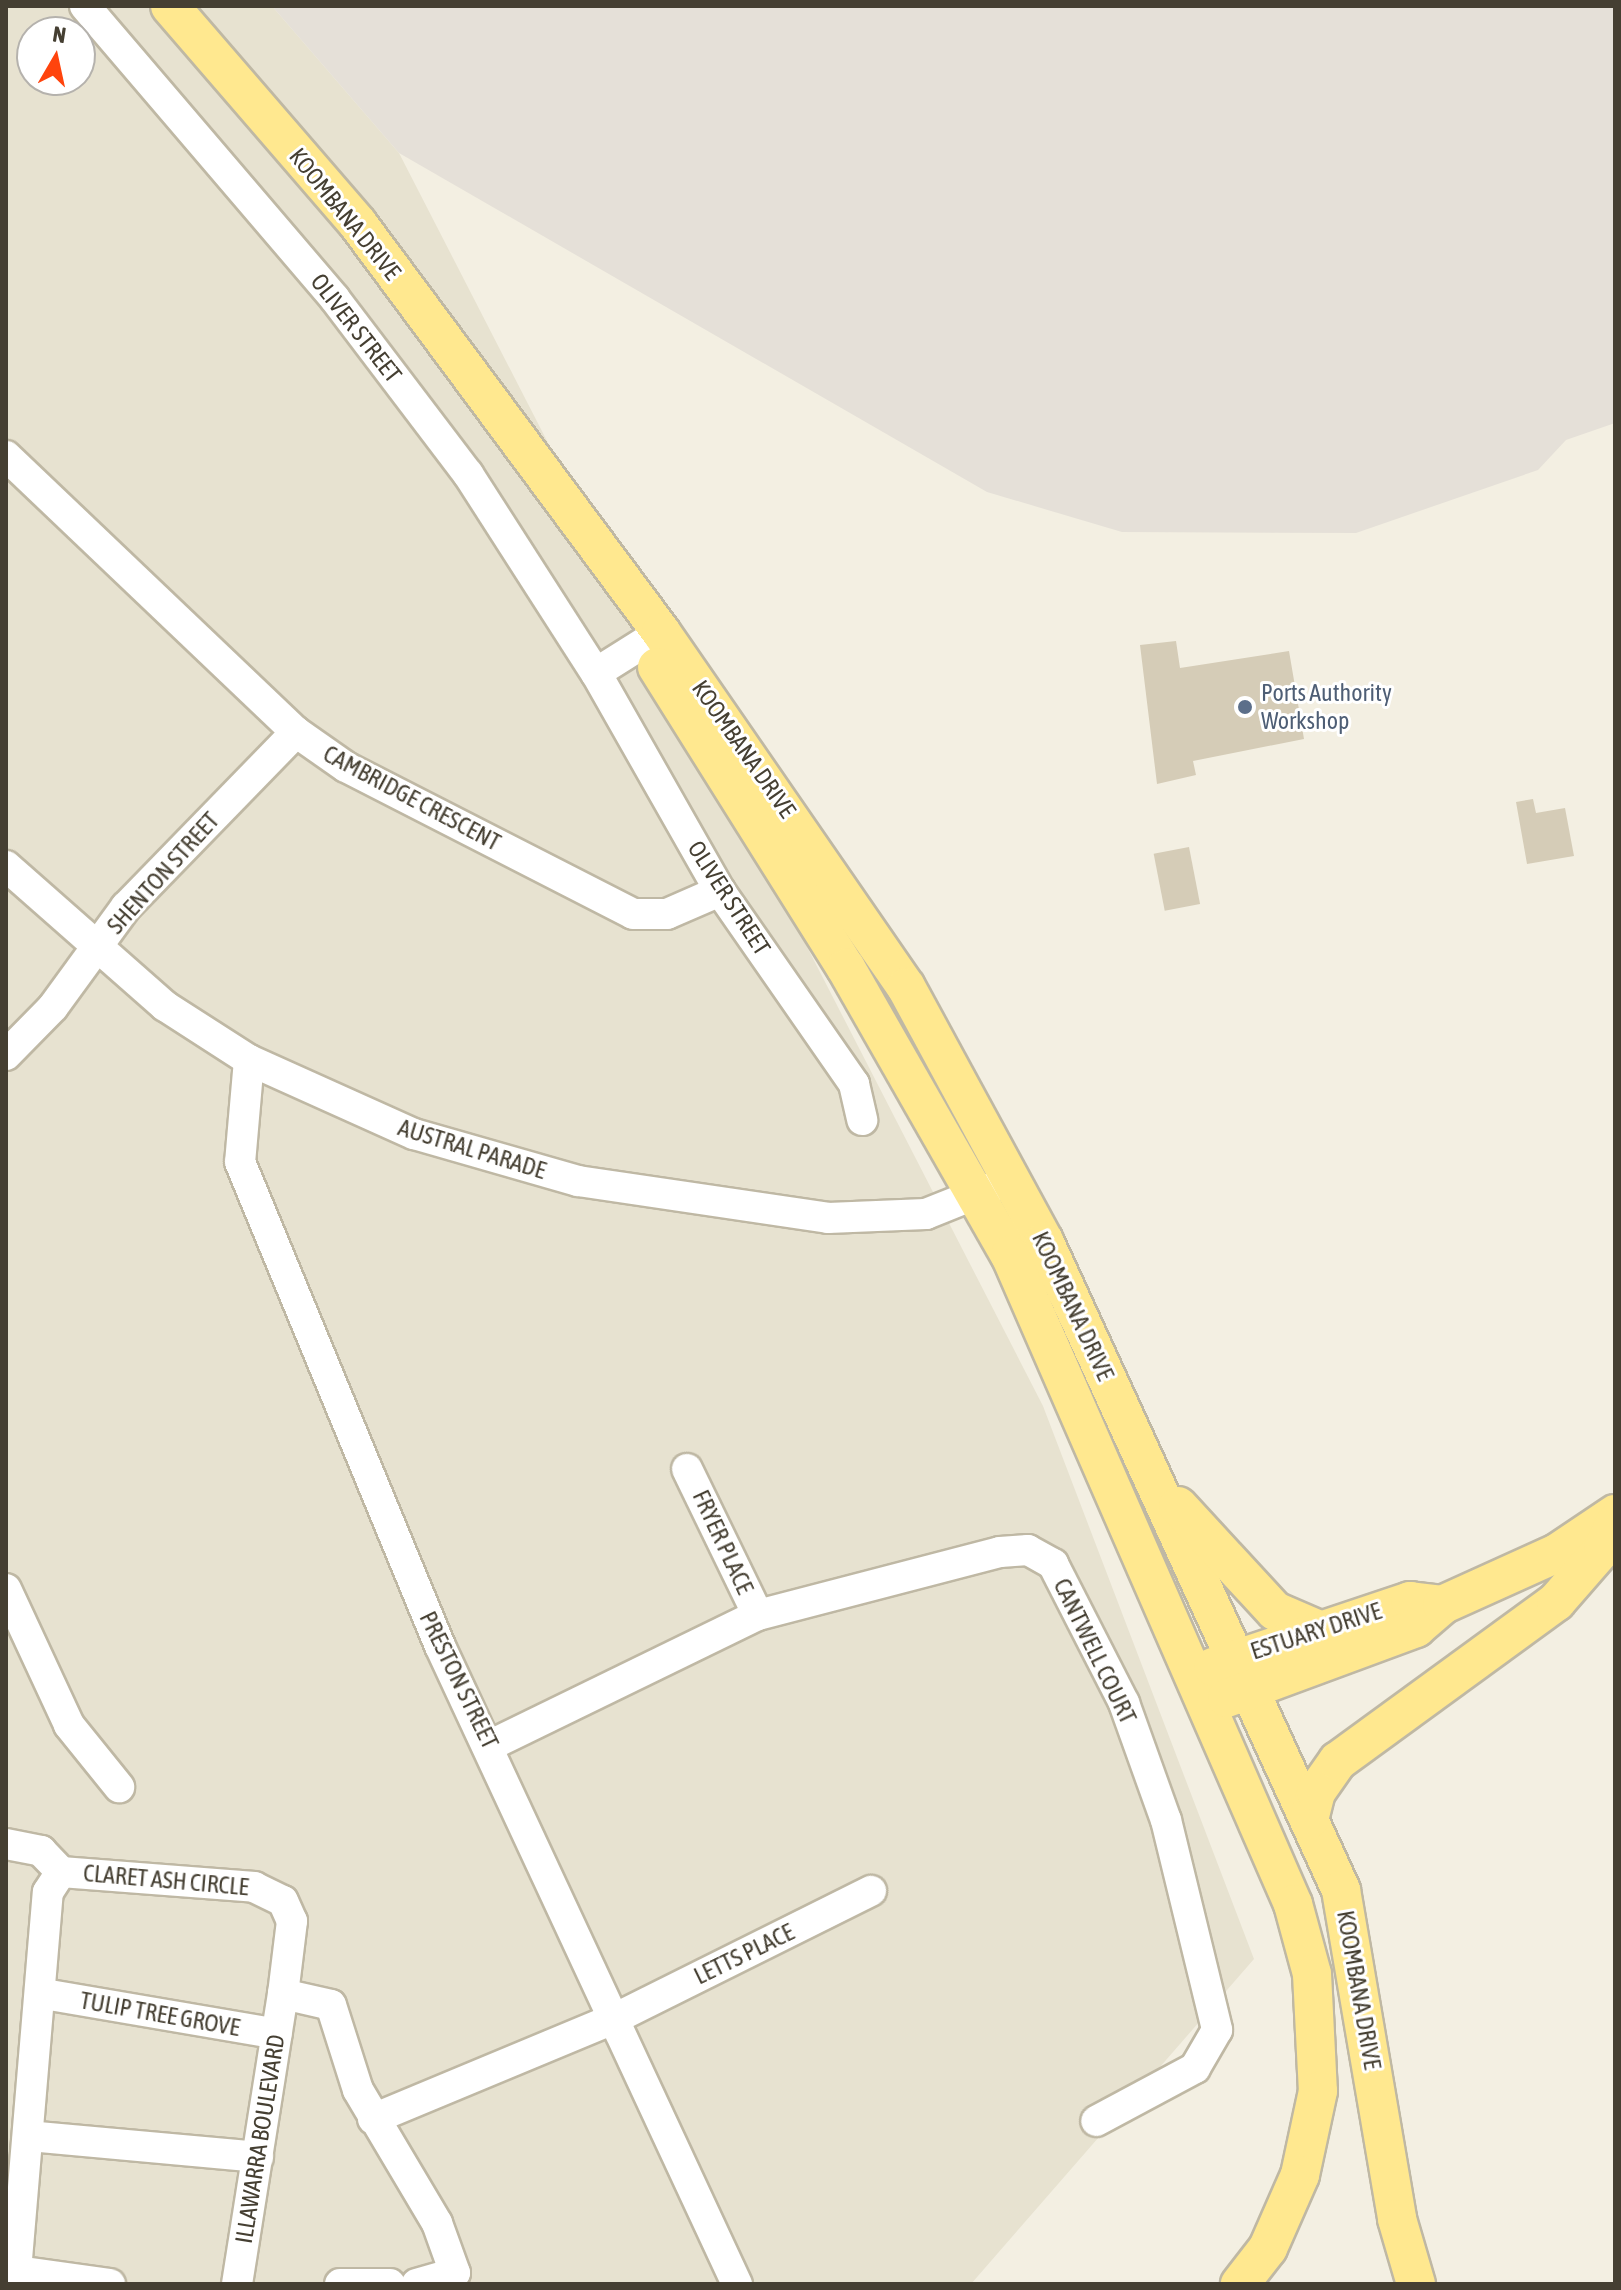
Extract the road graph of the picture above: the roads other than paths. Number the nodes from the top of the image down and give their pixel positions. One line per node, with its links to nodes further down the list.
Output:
1 (85, 6): 5 (street, OLIVER STREET)
2 (170, 6): 4 (main road, KOOMBANA DRIVE)
3 (6, 456): 6 (street, CAMBRIDGE CRESCENT)
4 (652, 638): 5 (street); 13 (main road, KOOMBANA DRIVE); 14 (main road, KOOMBANA DRIVE)
5 (596, 673): 8 (street, OLIVER STREET)
6 (296, 732): 8 (street, CAMBRIDGE CRESCENT); 9 (street, SHENTON STREET)
7 (6, 866): 9 (street, AUSTRAL PARADE)
8 (720, 891): 12 (street, OLIVER STREET)
9 (95, 951): 10 (street, SHENTON STREET); 11 (street, AUSTRAL PARADE)
10 (6, 1055)
11 (249, 1060): 14 (street, AUSTRAL PARADE); 25 (street, PRESTON STREET)
12 (862, 1120)
13 (1009, 1179): 14 (street, AUSTRAL PARADE); 16 (main road, KOOMBANA DRIVE)
14 (975, 1196): 24 (main road, KOOMBANA DRIVE)
15 (687, 1469): 21 (street, FRYER PLACE)
16 (1154, 1480): 22 (main road); 23 (main road, KOOMBANA DRIVE)
17 (1615, 1514): 20 (main road, ESTUARY DRIVE)
18 (1615, 1522): 27 (main road)
19 (6, 1589): 26 (street)
20 (1442, 1605): 22 (main road, ESTUARY DRIVE); 23 (main road, ESTUARY DRIVE)
21 (758, 1615): 25 (street, CANTWELL COURT); 36 (street, CANTWELL COURT)
22 (1317, 1629): 23 (main road, ESTUARY DRIVE)
23 (1243, 1674): 24 (main road, ESTUARY DRIVE); 27 (main road, KOOMBANA DRIVE)
24 (1199, 1691): 47 (main road, KOOMBANA DRIVE)
25 (491, 1745): 33 (street, PRESTON STREET)
26 (119, 1787)
27 (1309, 1820): 48 (main road, KOOMBANA DRIVE)
28 (6, 1844): 29 (street)
29 (61, 1872): 31 (street, CLARET ASH CIRCLE); 32 (street, CLARET ASH CIRCLE)
30 (871, 1891): 33 (street, LETTS PLACE)
31 (44, 1994): 34 (street, TULIP TREE GROVE); 37 (street, CLARET ASH CIRCLE)
32 (283, 1994): 34 (street, ILLAWARRA BOULEVARD); 35 (street)
33 (616, 2018): 35 (street, LETTS PLACE); 46 (street, PRESTON STREET)
34 (277, 2034): 38 (street, ILLAWARRA BOULEVARD)
35 (373, 2119): 39 (street)
36 (1096, 2121)
37 (28, 2136): 38 (street); 40 (street, CLARET ASH CIRCLE)
38 (258, 2157): 42 (street, ILLAWARRA BOULEVARD)
39 (458, 2278): 45 (street)
40 (80, 2282): 41 (street, CLARET ASH CIRCLE)
41 (110, 2284)
42 (237, 2284)
43 (340, 2284): 44 (street)
44 (390, 2284)
45 (417, 2284)
46 (737, 2284)
47 (1240, 2284)
48 (1416, 2284)

